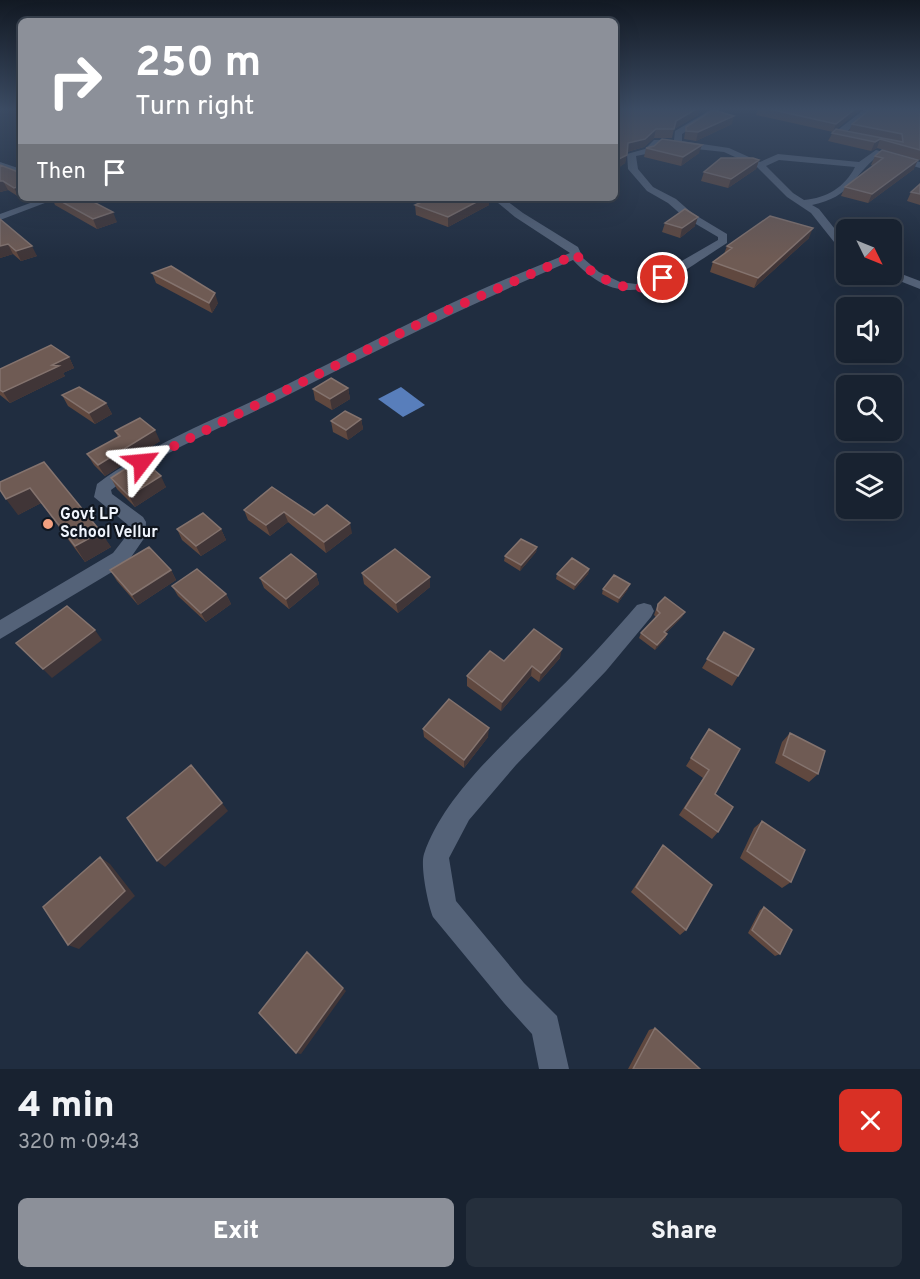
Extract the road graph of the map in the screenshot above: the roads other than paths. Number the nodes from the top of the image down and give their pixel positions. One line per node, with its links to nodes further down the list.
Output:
1 (629, 159): 17 (street)
2 (746, 159): 8 (street)
3 (774, 159): 8 (street)
4 (798, 159): 9 (street)
5 (869, 159): 9 (street)
6 (898, 159): 10 (street)
7 (0, 165): 11 (street)
8 (760, 165): 14 (street)
9 (861, 165): 14 (street)
10 (920, 165)
11 (18, 171)
12 (45, 201): 15 (street)
13 (501, 201): 17 (street)
14 (802, 203): 16 (street)
15 (0, 217)
16 (836, 237)
17 (577, 254): 21 (street)
18 (902, 278): 19 (street)
19 (920, 285)
20 (644, 611): 22 (street)
21 (0, 630)
22 (554, 1069)

